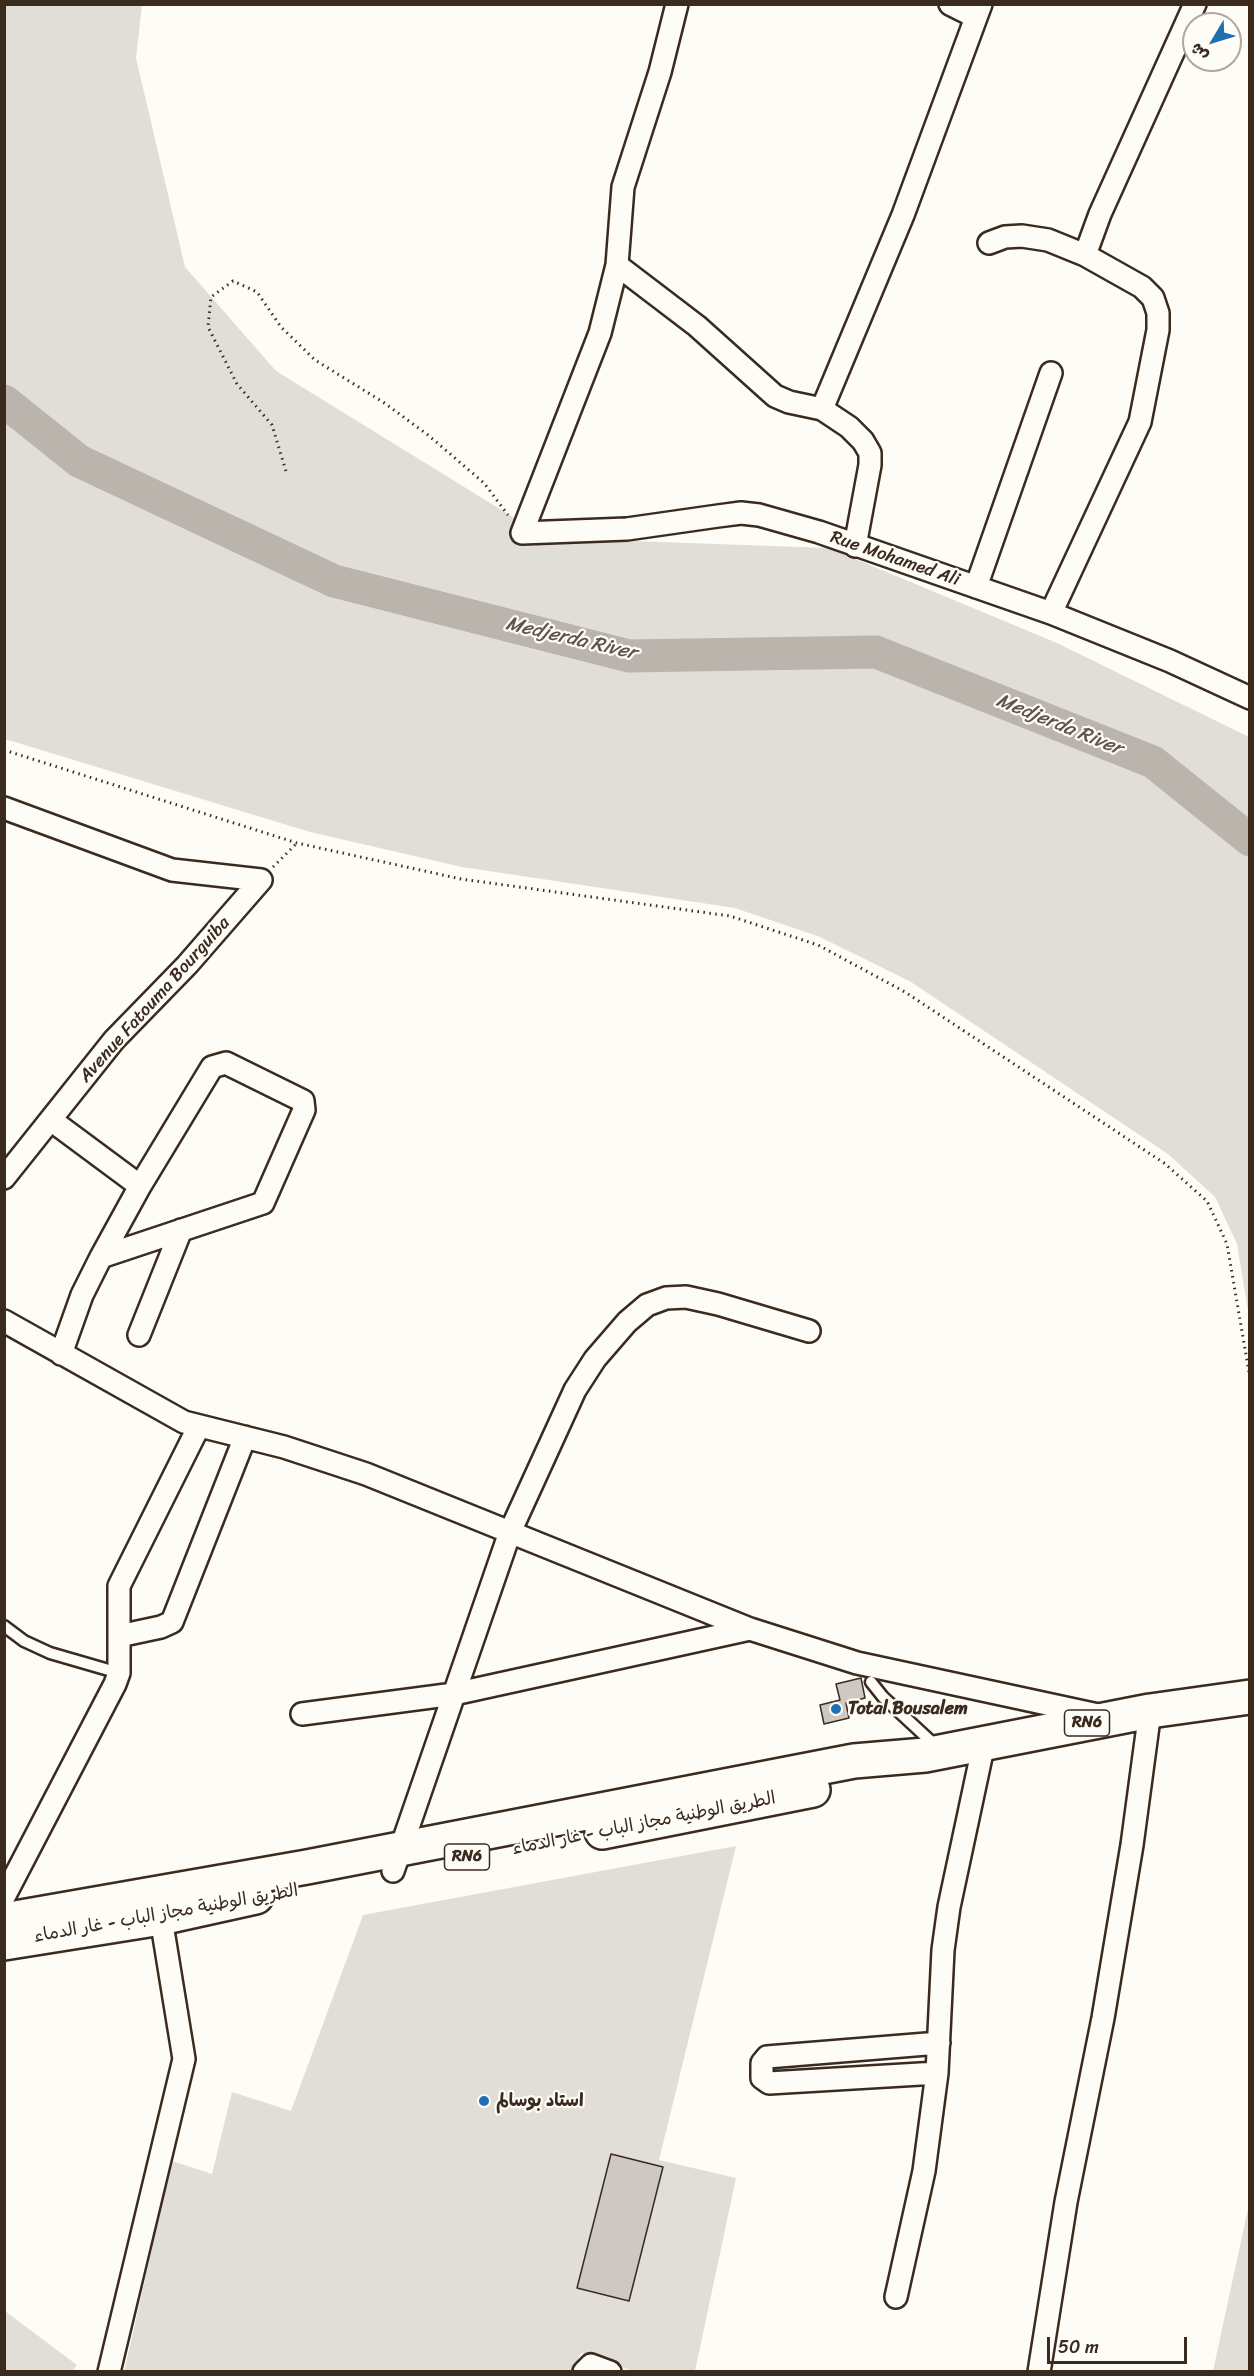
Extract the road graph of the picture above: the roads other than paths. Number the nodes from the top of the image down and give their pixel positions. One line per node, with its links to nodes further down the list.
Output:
1 (677, 4): 7 (street)
2 (950, 4): 4 (street)
3 (1195, 4): 6 (street)
4 (979, 10): 9 (street)
5 (989, 243): 6 (street)
6 (1085, 255): 12 (street)
7 (617, 265): 9 (street); 10 (street, Rue Mohamed Ali)
8 (1051, 373): 11 (street)
9 (822, 409): 10 (street)
10 (855, 546): 11 (street, Rue Mohamed Ali)
11 (976, 587): 12 (street, Rue Mohamed Ali)
12 (1051, 613): 13 (street, Rue Mohamed Ali)
13 (1250, 698)
14 (4, 808): 15 (street, Avenue Fatouma Bourguiba)
15 (51, 1120): 16 (street, Avenue Fatouma Bourguiba); 17 (street)
16 (4, 1178)
17 (140, 1185): 18 (street); 19 (street)
18 (181, 1230): 19 (street); 22 (street)
19 (101, 1257): 23 (street)
20 (4, 1321): 23 (street)
21 (809, 1331): 26 (street)
22 (140, 1335)
23 (61, 1354): 24 (street)
24 (198, 1428): 25 (street); 29 (street)
25 (245, 1437): 26 (street); 29 (street)
26 (510, 1533): 28 (street); 32 (street)
27 (4, 1626): 30 (lane)
28 (750, 1629): 32 (street); 36 (street)
29 (119, 1636): 30 (street)
30 (119, 1672): 41 (street)
31 (872, 1682): 38 (lane)
32 (454, 1694): 35 (street); 39 (street)
33 (1250, 1697): 34 (main road, الطريق الوطنية مجاز الباب - غار الدماء / RN6)
34 (1150, 1710): 36 (main road, الطريق الوطنية مجاز الباب - غار الدماء / RN6); 51 (street)
35 (302, 1714)
36 (1111, 1718): 37 (main road, الطريق الوطنية مجاز الباب - غار الدماء / RN6)
37 (984, 1743): 38 (main road, الطريق الوطنية مجاز الباب - غار الدماء / RN6); 45 (street)
38 (933, 1753): 39 (main road, الطريق الوطنية مجاز الباب - غار الدماء / RN6)
39 (396, 1860): 40 (main road, الطريق الوطنية مجاز الباب - غار الدماء / RN6)
40 (227, 1892): 42 (main road, الطريق الوطنية مجاز الباب - غار الدماء / RN6); 43 (main road, الطريق الوطنية مجاز الباب - غار الدماء / RN6)
41 (4, 1897)
42 (161, 1918): 44 (main road, الطريق الوطنية مجاز الباب - غار الدماء / RN6); 48 (street)
43 (4, 1920)
44 (4, 1943)
45 (939, 2043): 46 (street); 46 (street)
46 (936, 2073): 47 (street)
47 (896, 2297)
48 (109, 2372)
49 (584, 2372): 50 (street)
50 (610, 2372)
51 (1039, 2372)

